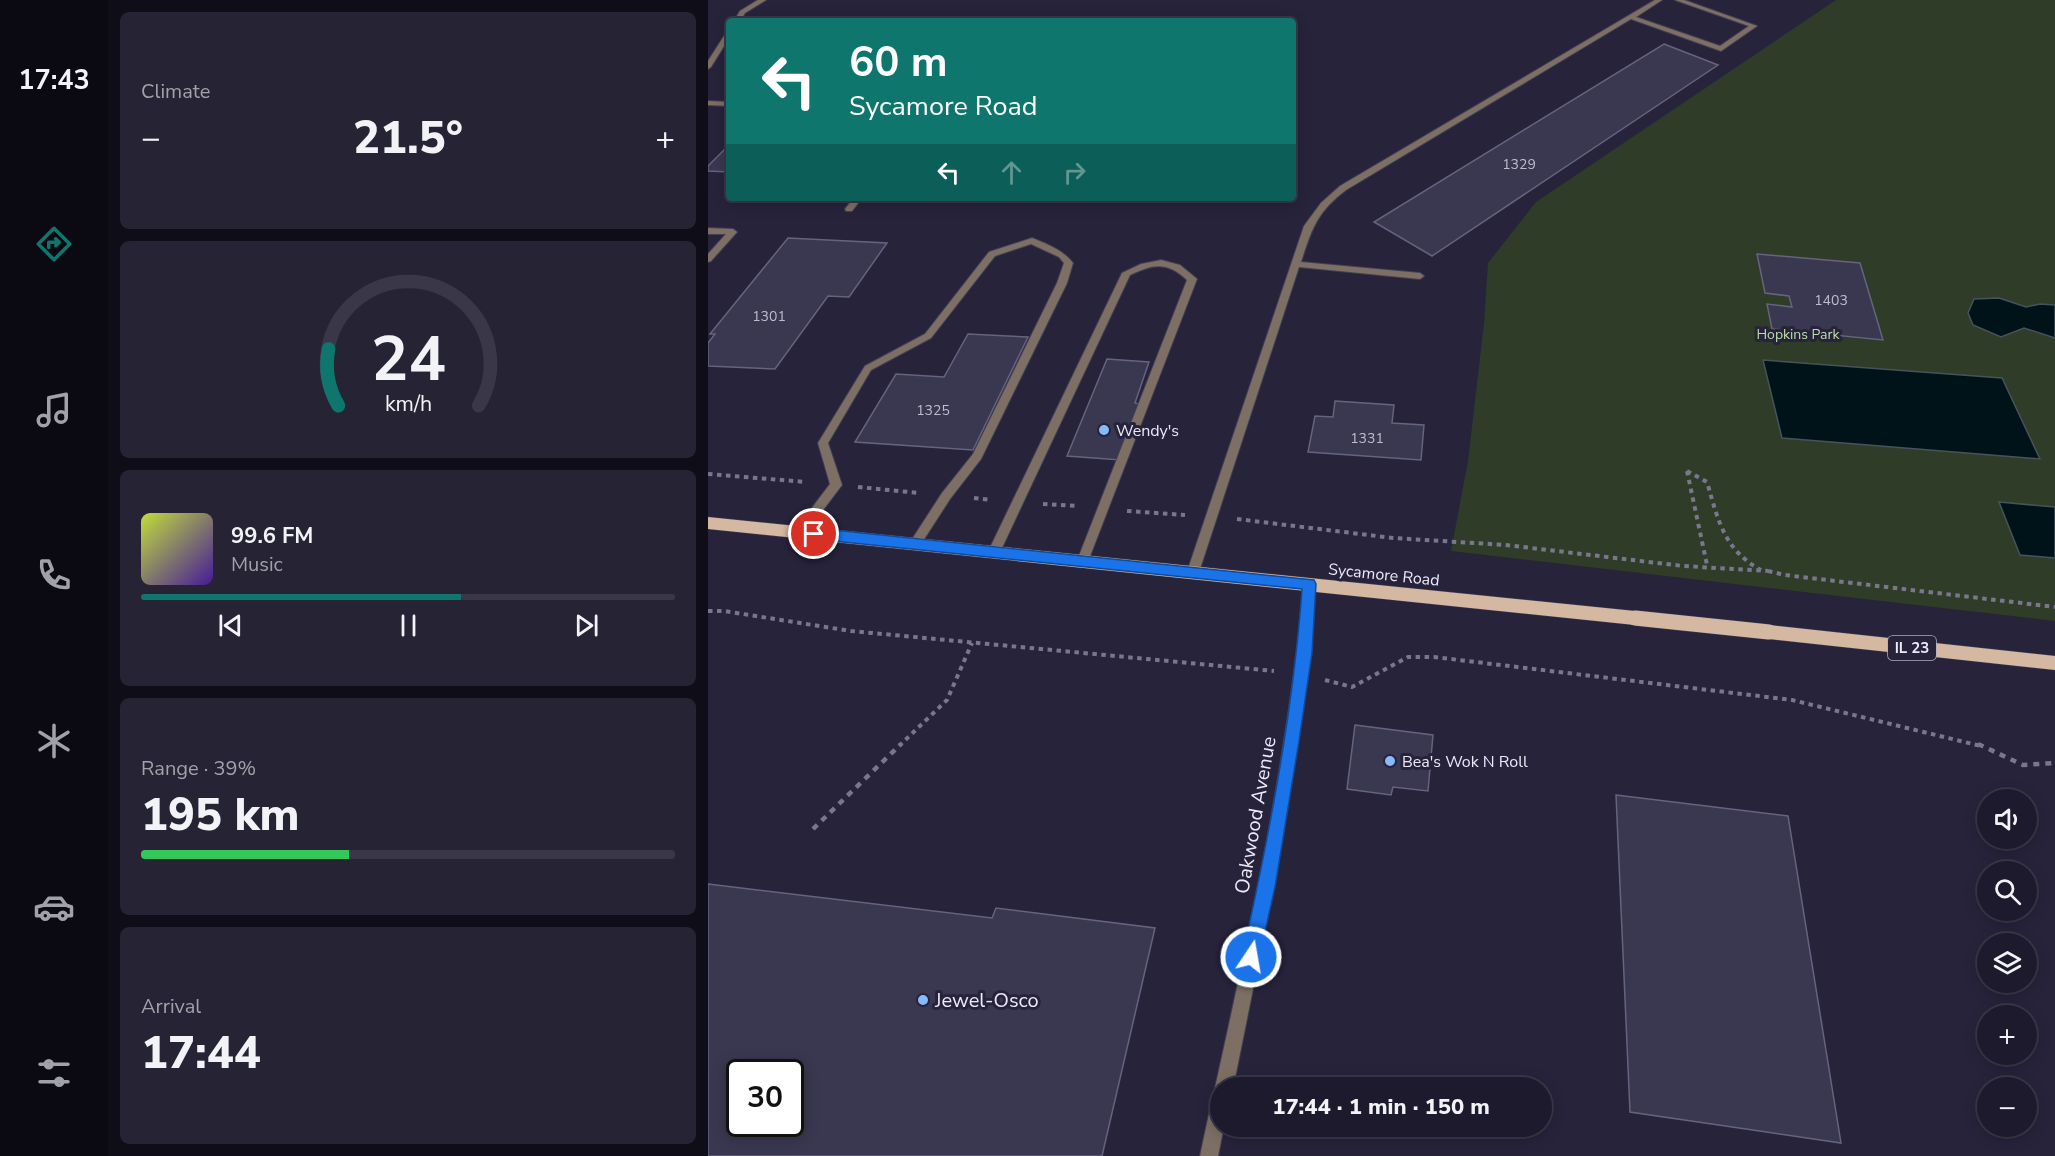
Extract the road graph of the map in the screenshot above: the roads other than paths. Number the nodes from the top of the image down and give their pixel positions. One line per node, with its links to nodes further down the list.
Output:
1 (763, 0): 5 (street)
2 (1659, 0): 4 (street)
3 (1678, 0): 4 (street)
4 (1631, 17): 14 (street)
5 (738, 18)
6 (726, 38): 7 (street)
7 (708, 67)
8 (708, 103): 9 (street)
9 (726, 104)
10 (855, 201): 11 (street)
11 (849, 208)
12 (708, 231): 13 (street)
13 (708, 259)
14 (1295, 264): 15 (street); 21 (street)
15 (1420, 276)
16 (708, 523): 17 (main road, Sycamore Road / IL 23)
17 (800, 532): 18 (main road, Sycamore Road / IL 23); 18 (street)
18 (915, 544): 19 (main road, Sycamore Road / IL 23)
19 (994, 552): 20 (main road, Sycamore Road / IL 23); 20 (street)
20 (1083, 561): 21 (main road, Sycamore Road / IL 23)
21 (1193, 572): 22 (main road, Sycamore Road / IL 23)
22 (1310, 584): 23 (main road, Sycamore Road / IL 23, bridge); 24 (street, Oakwood Avenue)
23 (2055, 663)
24 (1226, 1077)
25 (1213, 1137): 26 (street)
26 (1209, 1156)

